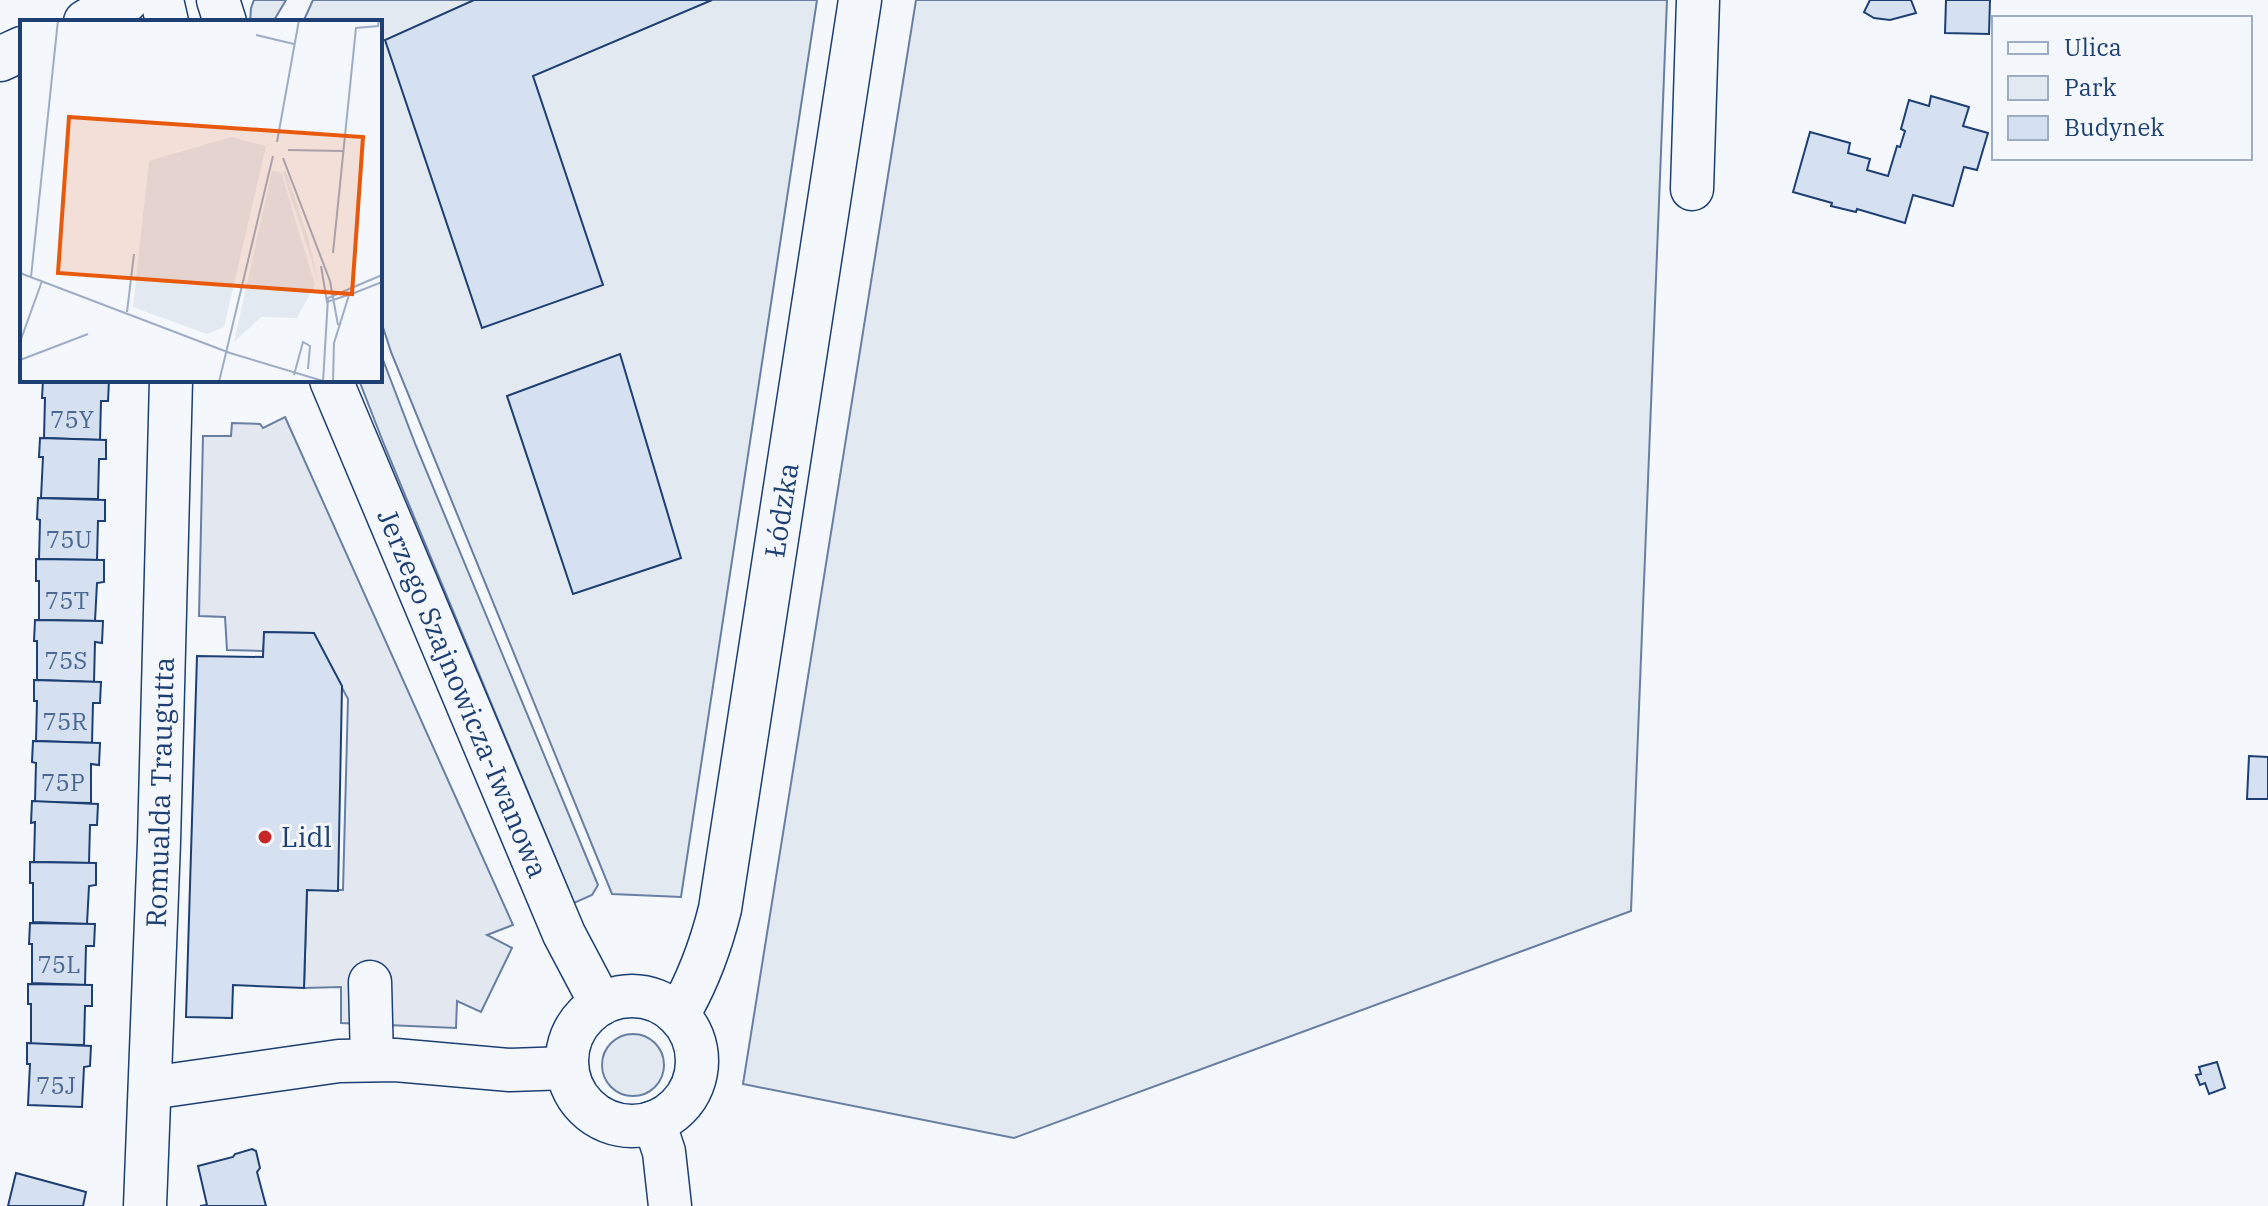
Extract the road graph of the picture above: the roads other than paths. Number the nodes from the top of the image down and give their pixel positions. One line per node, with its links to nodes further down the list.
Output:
1 (126, 0): 6 (main road)
2 (162, 0): 7 (street)
3 (218, 0): 8 (street)
4 (860, 0): 16 (street, Łódzka)
5 (1698, 0): 11 (street)
6 (90, 20)
7 (167, 20)
8 (224, 20)
9 (20, 50): 10 (main road)
10 (0, 59)
11 (1692, 189)
12 (171, 382): 19 (street, Romualda Traugutta)
13 (332, 382): 15 (street, Jerzego Szajnowicza-Iwanowa)
14 (370, 982): 17 (street)
15 (601, 1004): 16 (street); 18 (street)
16 (678, 1015): 20 (street)
17 (372, 1060): 18 (street); 19 (street)
18 (567, 1068): 20 (street)
19 (150, 1088): 21 (street, Romualda Traugutta)
20 (654, 1122): 22 (street)
21 (145, 1206)
22 (670, 1206)

